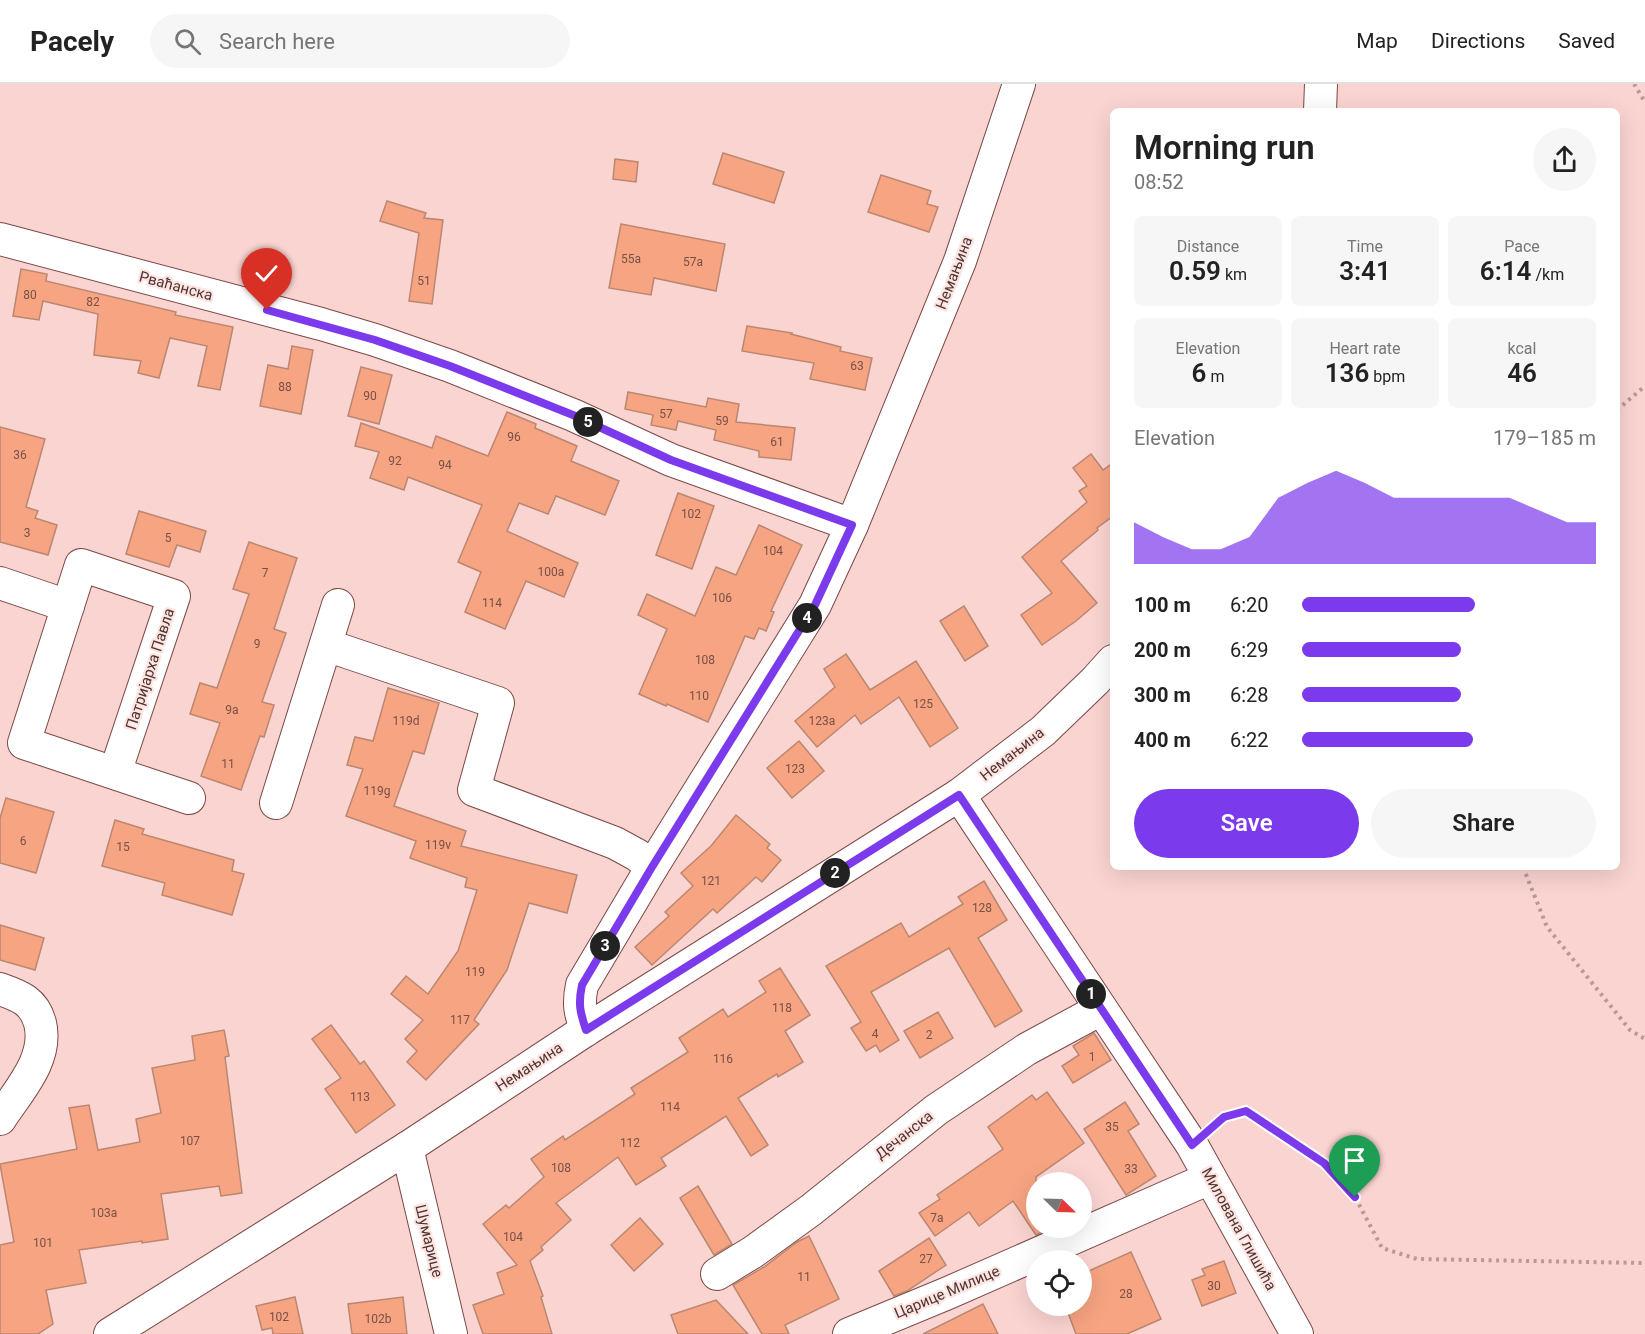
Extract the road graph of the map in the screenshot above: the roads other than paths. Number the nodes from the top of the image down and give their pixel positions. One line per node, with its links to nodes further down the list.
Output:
1 (1019, 84): 5 (street, Немањина)
2 (1321, 84): 3 (street)
3 (1320, 108)
4 (0, 239): 5 (street, Рваћанска)
5 (852, 525): 15 (street)
6 (0, 583): 8 (street)
7 (338, 605): 9 (street)
8 (68, 606): 11 (street, Патријарха Павла); 11 (street, Патријарха Павла)
9 (326, 645): 14 (street); 15 (street)
10 (1110, 664): 12 (street, Немањина)
11 (115, 773): 13 (street, Патријарха Павла)
12 (959, 795): 17 (street, Милована Глишића); 18 (street, Немањина)
13 (189, 798)
14 (276, 803)
15 (652, 867): 18 (street)
16 (0, 989): 19 (street)
17 (1101, 1009): 21 (street, Милована Глишића); 22 (street, Дечанска)
18 (586, 1030): 20 (street, Немањина)
19 (1, 1116)
20 (407, 1148): 23 (street, Немањина); 24 (street, Шумарице)
21 (1210, 1178): 25 (street, Царице Милице); 26 (street, Милована Глишића)
22 (717, 1275)
23 (110, 1334)
24 (451, 1334)
25 (849, 1334)
26 (1297, 1334)

